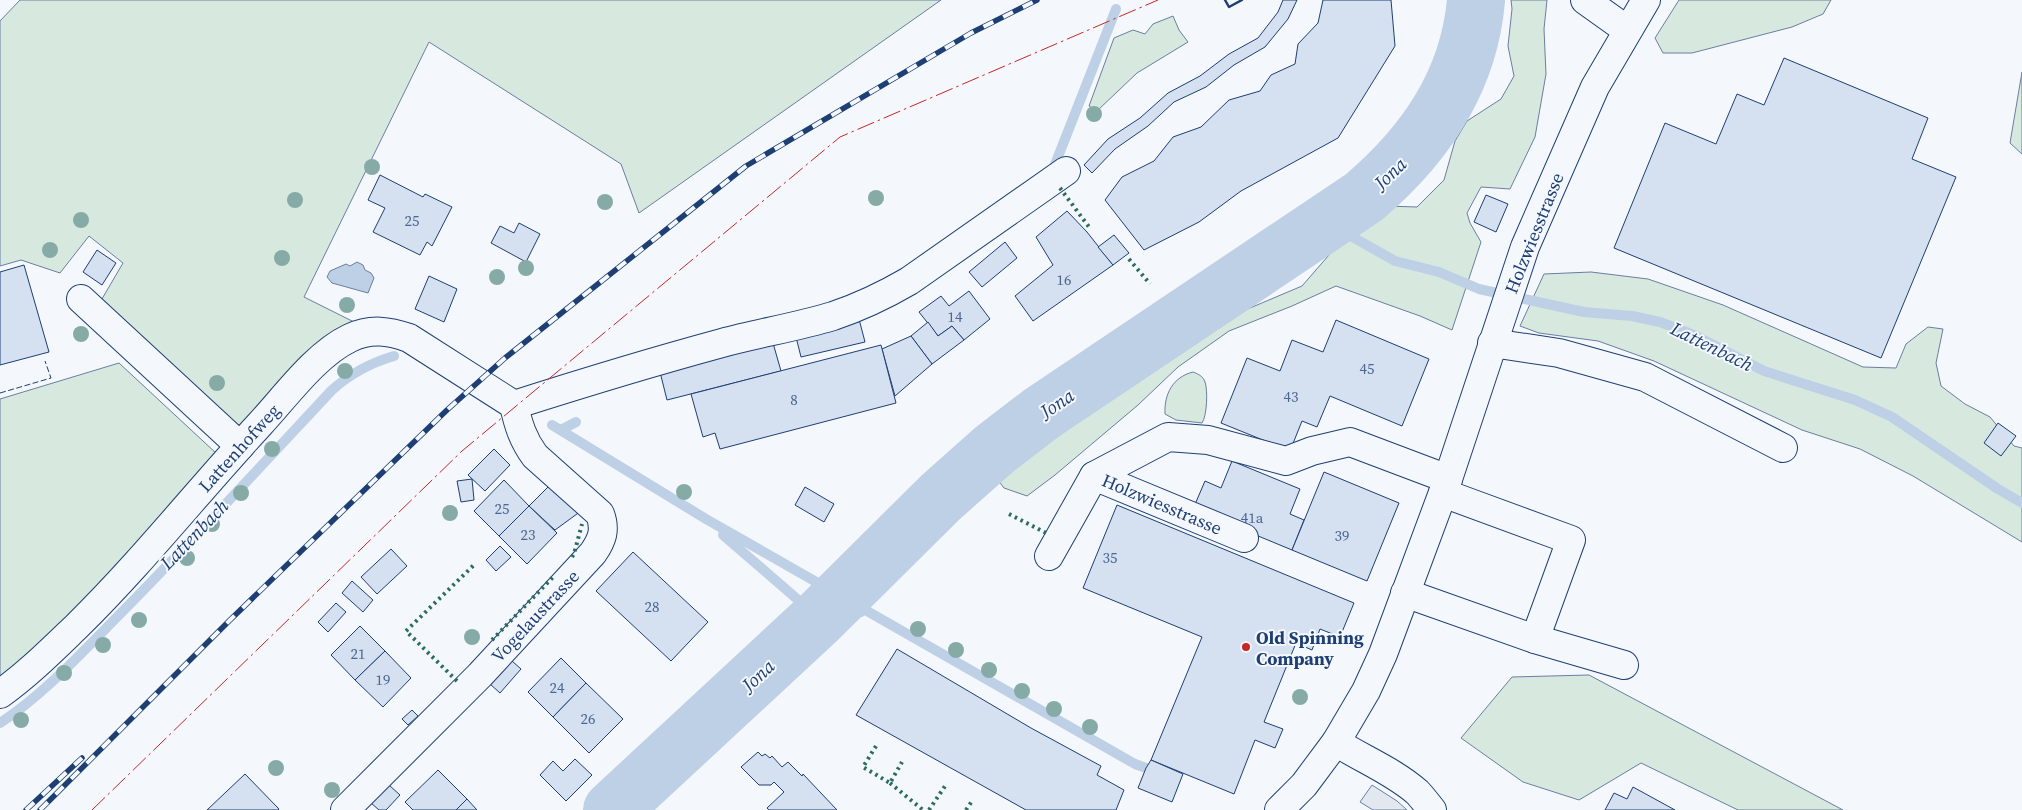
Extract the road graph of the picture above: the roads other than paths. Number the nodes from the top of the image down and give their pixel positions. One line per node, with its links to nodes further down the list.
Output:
1 (1585, 0): 3 (street)
2 (1646, 0): 3 (street, Holzwiesstrasse)
3 (1627, 30): 6 (street, Holzwiesstrasse)
4 (1066, 171): 7 (street)
5 (81, 299): 8 (street)
6 (1493, 340): 9 (street); 11 (street, Holzwiesstrasse)
7 (514, 405): 8 (street, Lattenhofweg); 19 (street, Vogelaustrasse)
8 (240, 446): 17 (street, Lattenhofweg)
9 (1783, 448)
10 (1094, 476): 11 (street, Holzwiesstrasse); 12 (street, Holzwiesstrasse); 13 (street)
11 (1446, 486): 14 (street, Holzwiesstrasse); 15 (street)
12 (1244, 538)
13 (1050, 556)
14 (1405, 593): 15 (street); 18 (street, Holzwiesstrasse)
15 (1535, 639): 16 (street)
16 (1624, 665)
17 (0, 694)
18 (1336, 742): 20 (street, Holzwiesstrasse); 21 (street)
19 (344, 810)
20 (1279, 810)
21 (1432, 810)

